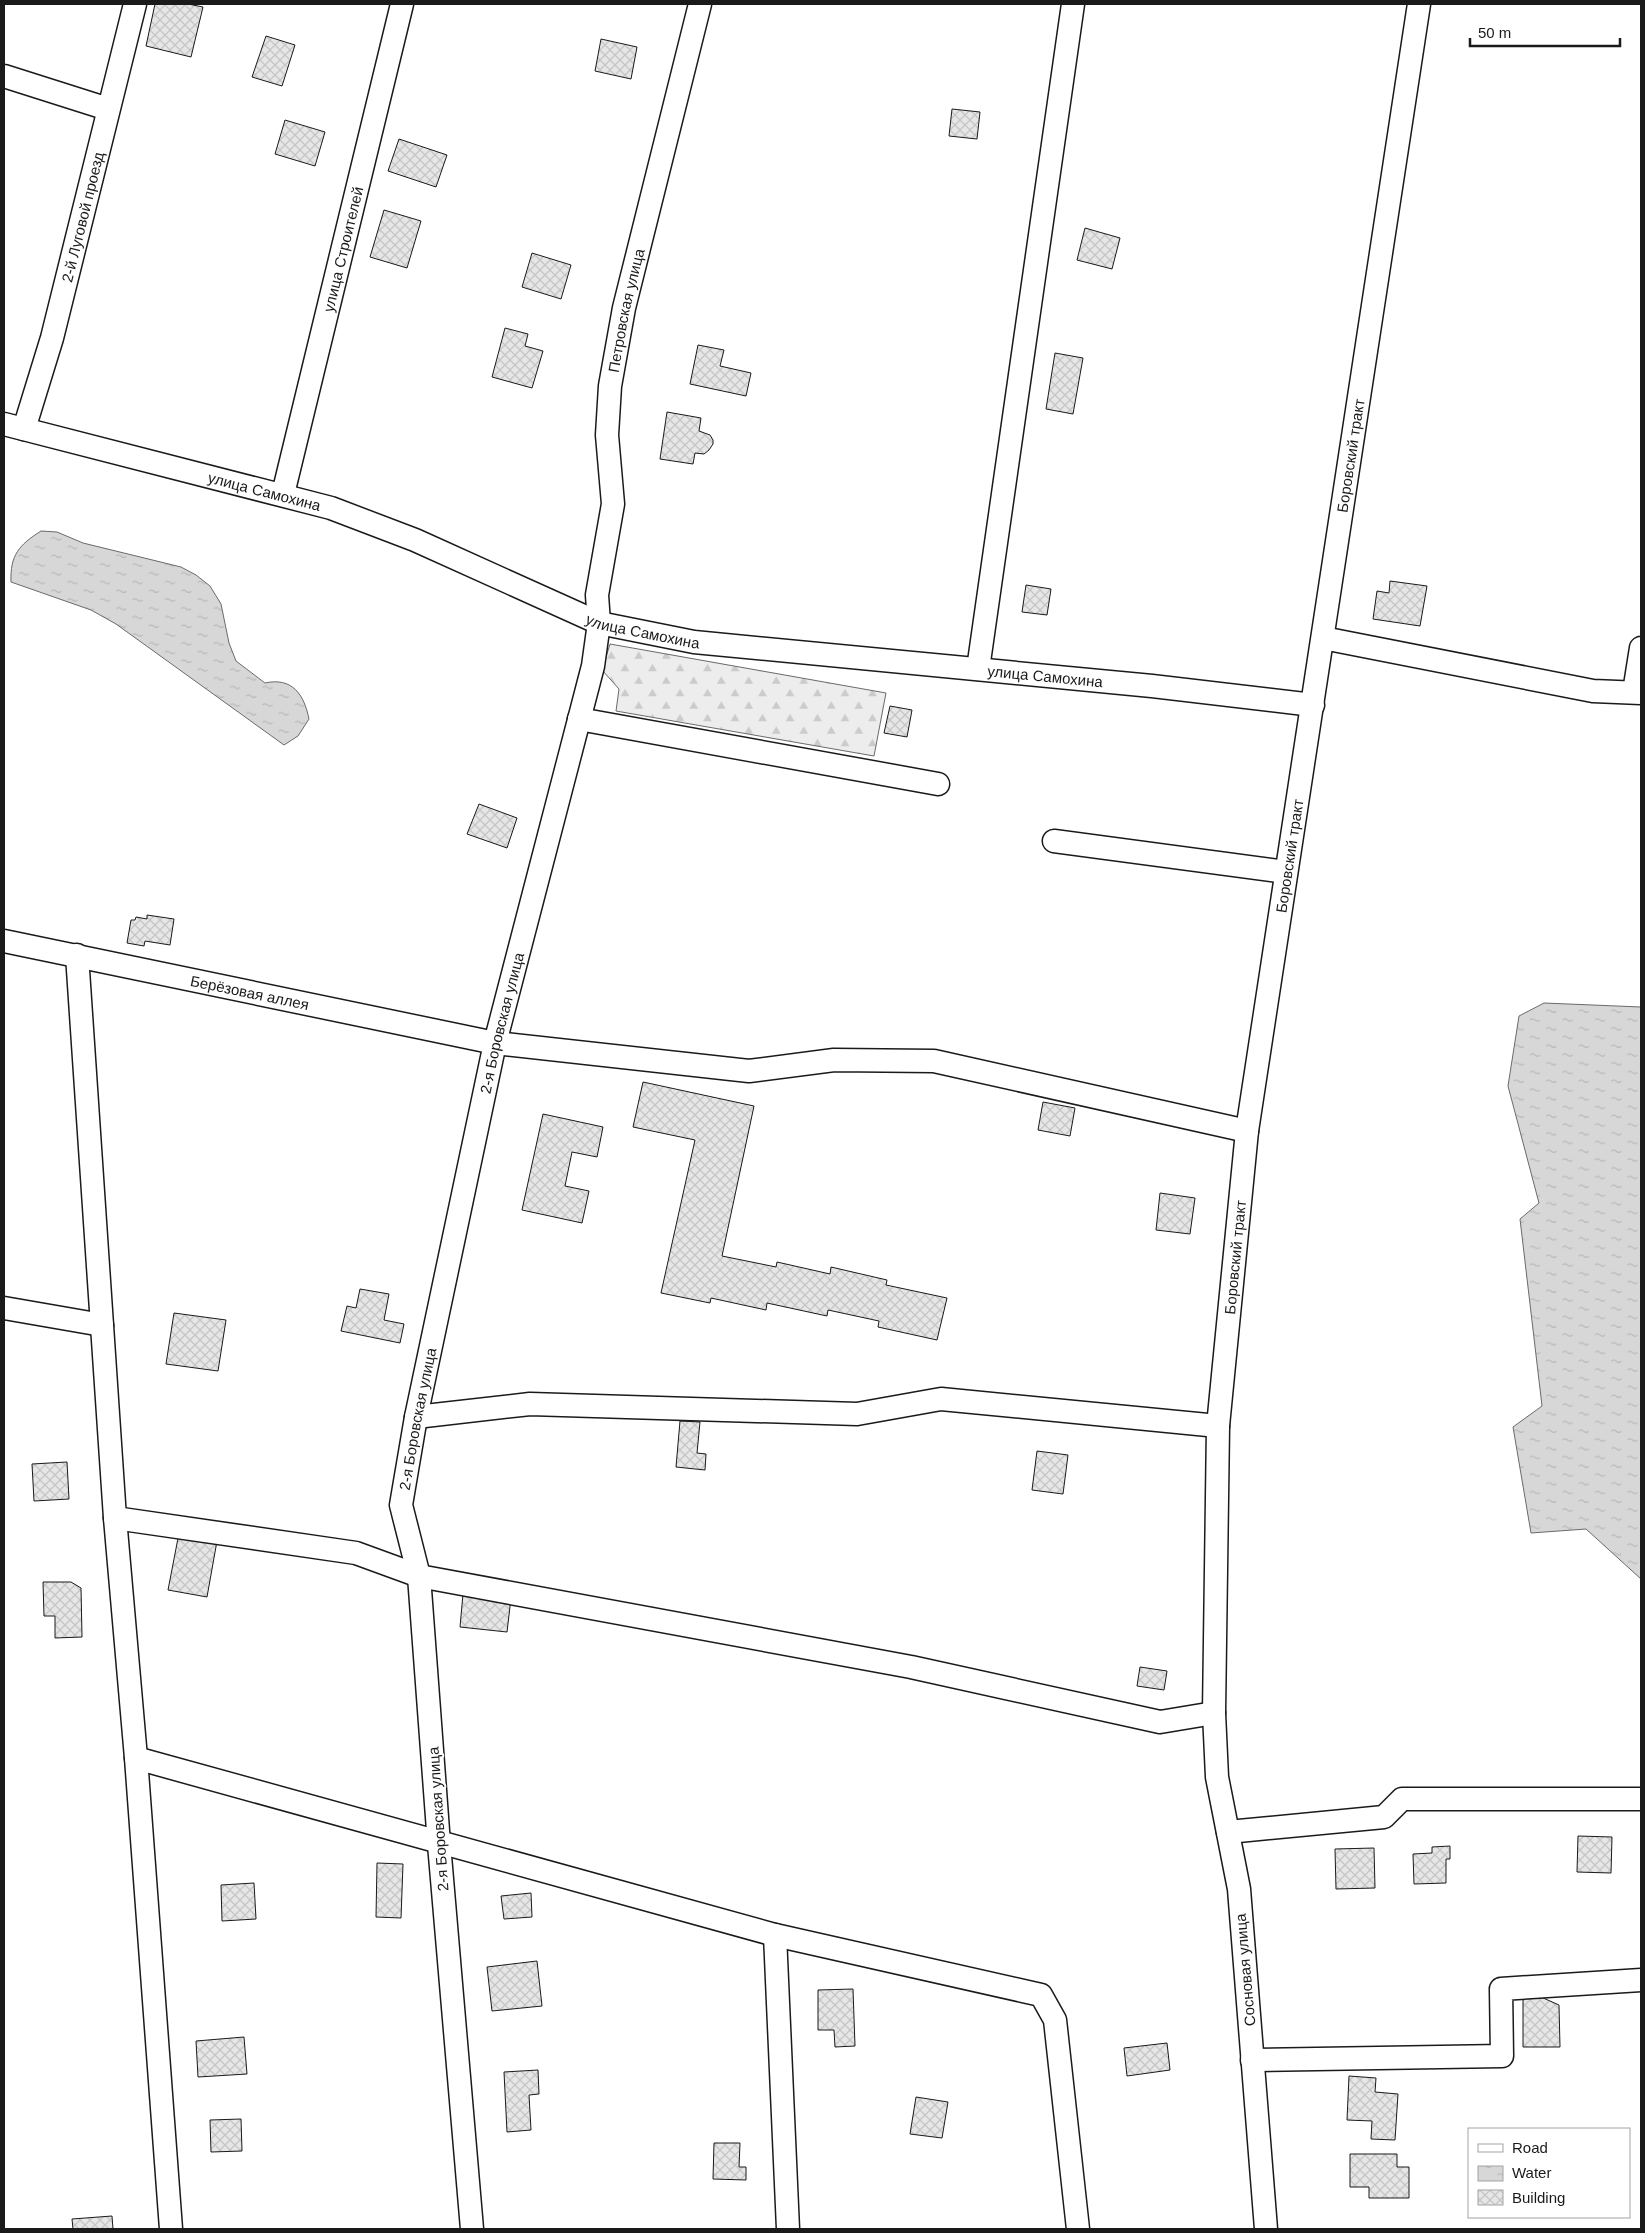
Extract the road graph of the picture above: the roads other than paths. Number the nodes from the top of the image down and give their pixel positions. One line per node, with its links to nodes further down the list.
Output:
1 (135, 4): 7 (street, 2-й Луговой проезд)
2 (402, 4): 9 (street, улица Строителей)
3 (700, 4): 10 (street, Петровская улица)
4 (1073, 4): 13 (street)
5 (1419, 4): 11 (street, Боровский тракт)
6 (4, 76): 7 (street)
7 (108, 108): 8 (street, 2-й Луговой проезд)
8 (14, 427): 9 (street, улица Самохина)
9 (283, 494): 10 (street, улица Самохина)
10 (599, 623): 13 (street, улица Самохина); 16 (street, 2-я Боровская улица)
11 (1324, 638): 14 (street); 15 (street, Боровский тракт)
12 (1641, 648): 14 (street)
13 (978, 670): 15 (street, улица Самохина)
14 (1638, 693)
15 (1313, 705): 19 (street, Боровский тракт)
16 (579, 718): 17 (street); 22 (street, 2-я Боровская улица)
17 (938, 784)
18 (1054, 841): 19 (street)
19 (1286, 872): 23 (street, Боровский тракт)
20 (4, 941): 21 (street, Берёзовая аллея)
21 (77, 954): 22 (street, Берёзовая аллея); 25 (street)
22 (495, 1043): 23 (street, Берёзовая аллея); 26 (street, 2-я Боровская улица)
23 (1247, 1131): 27 (street, Боровский тракт)
24 (4, 1308): 25 (street)
25 (102, 1325): 28 (street)
26 (416, 1417): 27 (street); 29 (street, 2-я Боровская улица)
27 (1218, 1426): 30 (street, Боровский тракт)
28 (115, 1518): 29 (street); 31 (street)
29 (420, 1576): 30 (street); 34 (street, 2-я Боровская улица)
30 (1214, 1713): 33 (street, Сосновая улица)
31 (136, 1758): 34 (street); 38 (street)
32 (1641, 1799): 33 (street)
33 (1228, 1832): 37 (street, Сосновая улица)
34 (439, 1844): 35 (street); 39 (street, 2-я Боровская улица)
35 (775, 1935): 40 (street); 41 (street)
36 (1641, 1980): 37 (street)
37 (1252, 2060): 42 (street, Сосновая улица)
38 (171, 2229)
39 (472, 2229)
40 (788, 2229)
41 (1078, 2229)
42 (1266, 2229)

